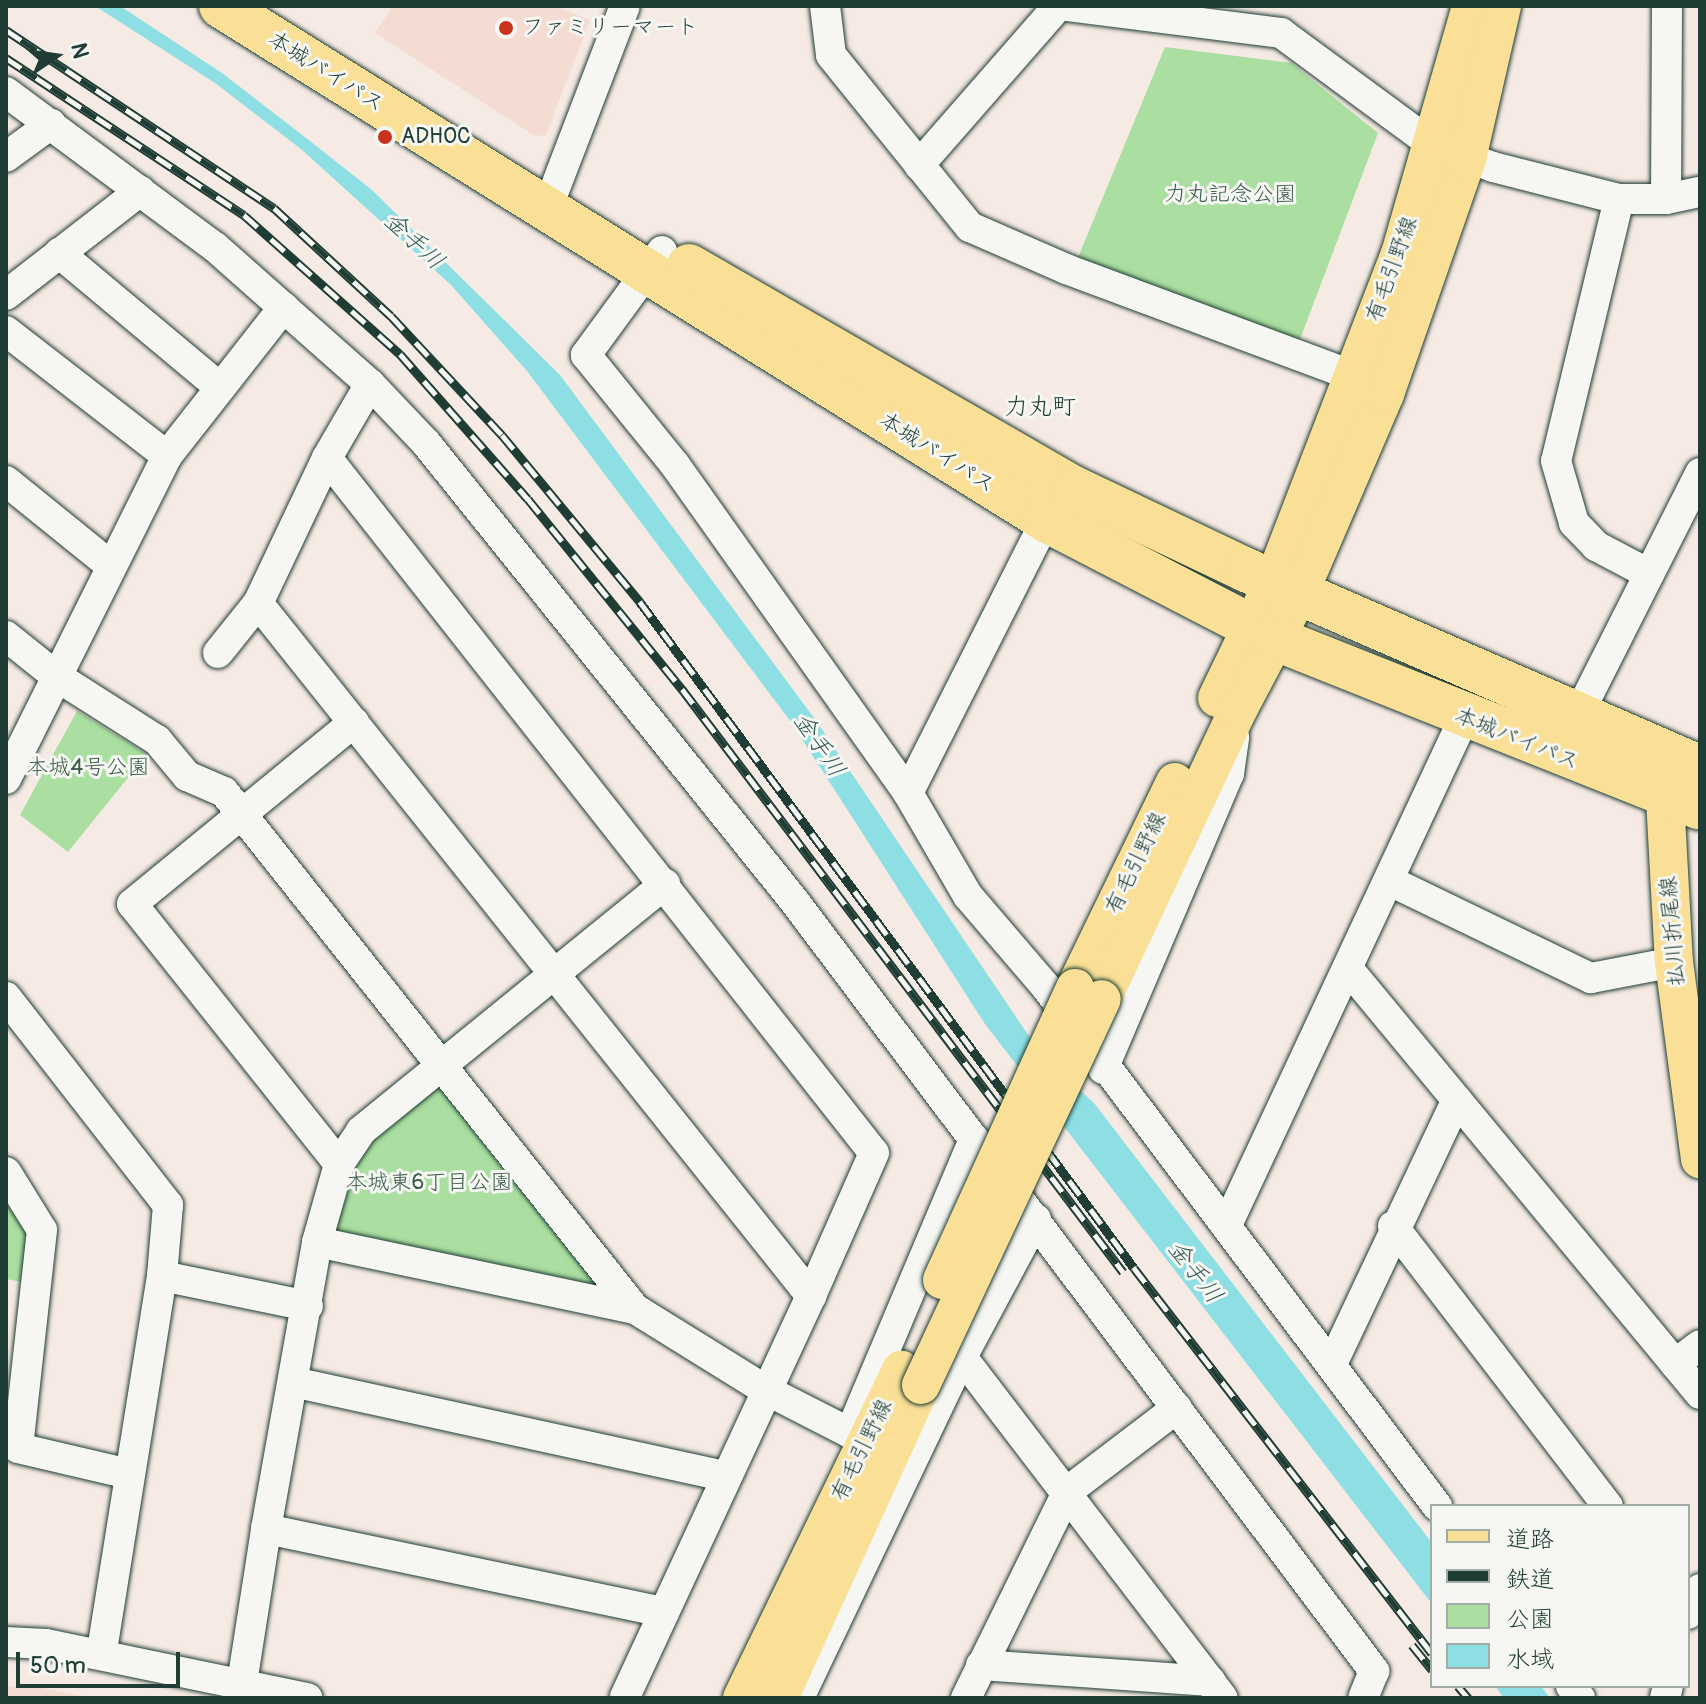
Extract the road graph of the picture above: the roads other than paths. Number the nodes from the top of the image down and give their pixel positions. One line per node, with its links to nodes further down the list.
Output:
1 (221, 6): 18 (highway, 本城バイパス)
2 (271, 6): 18 (highway, 本城バイパス)
3 (625, 6): 18 (street)
4 (825, 6): 15 (street)
5 (1058, 6): 15 (street)
6 (1067, 6): 10 (street)
7 (1471, 6): 13 (main road, 有毛引野線)
8 (1502, 6): 13 (main road, 有毛引野線)
9 (1667, 6): 20 (street)
10 (1283, 20): 13 (street)
11 (6, 92): 12 (street)
12 (51, 124): 14 (street); 16 (street)
13 (1450, 152): 19 (street); 26 (main road, 有毛引野線); 36 (main road, 有毛引野線)
14 (6, 157)
15 (919, 165): 26 (street)
16 (140, 191): 21 (street); 24 (street)
17 (1700, 192): 20 (street)
18 (552, 197): 22 (highway, 本城バイパス)
19 (1619, 199): 20 (street); 35 (street)
20 (1666, 199)
21 (59, 253): 23 (street); 28 (street)
22 (654, 262): 33 (highway, 本城バイパス); 36 (highway, 本城バイパス); 48 (street)
23 (6, 295)
24 (284, 307): 27 (street); 28 (street)
25 (6, 331): 29 (street)
26 (1353, 376): 36 (main road, 有毛引野線)
27 (370, 384): 30 (street); 61 (street)
28 (218, 386): 29 (street)
29 (167, 456): 34 (street)
30 (327, 458): 37 (street); 52 (street)
31 (1700, 473): 35 (street)
32 (6, 481): 34 (street)
33 (1046, 520): 38 (highway, 本城バイパス); 48 (street)
34 (111, 566): 41 (street)
35 (1649, 574): 43 (street)
36 (1286, 587): 38 (main road, 有毛引野線); 43 (highway, 本城バイパス)
37 (258, 603): 40 (street); 45 (street)
38 (1264, 633): 42 (main road, 有毛引野線); 44 (highway, 本城バイパス); 56 (main road, 有毛引野線)
39 (6, 636): 41 (street)
40 (218, 653)
41 (56, 676): 46 (street); 50 (street)
42 (1239, 708): 56 (main road, 有毛引野線); 59 (street)
43 (1578, 715): 47 (highway, 本城バイパス)
44 (1464, 718): 49 (highway, 本城バイパス); 51 (street)
45 (354, 722): 50 (street); 55 (street)
46 (9, 767)
47 (1700, 767)
48 (908, 793): 59 (street)
49 (1683, 803): 53 (main road, 払川折尾線)
50 (242, 812): 58 (street); 63 (street)
51 (1392, 882): 53 (street); 54 (street)
52 (665, 884): 55 (street); 71 (street)
53 (1674, 962): 62 (main road, 払川折尾線)
54 (1350, 971): 60 (street); 66 (street)
55 (555, 973): 58 (street); 71 (street)
56 (1089, 993): 78 (main road, 有毛引野線, bridge)
57 (6, 997): 69 (street)
58 (443, 1065): 63 (street); 73 (street)
59 (1103, 1069): 66 (street)
60 (1457, 1100): 67 (street); 77 (street)
61 (974, 1139): 65 (street); 83 (street)
62 (1700, 1159)
63 (339, 1164): 68 (street)
64 (6, 1172): 70 (street)
65 (1036, 1219): 75 (street); 82 (street)
66 (1227, 1225): 76 (street)
67 (1393, 1226): 76 (street); 89 (street)
68 (317, 1242): 72 (street); 73 (street)
69 (162, 1276): 72 (street); 85 (street)
70 (20, 1286): 84 (street)
71 (811, 1296): 80 (street)
72 (308, 1306): 79 (street)
73 (635, 1309): 80 (street)
74 (1700, 1345): 77 (street)
75 (962, 1357): 87 (street); 103 (street)
76 (1332, 1364): 88 (street)
77 (1675, 1364): 81 (street)
78 (911, 1377): 83 (main road, 有毛引野線); 102 (main road, 有毛引野線)
79 (293, 1382): 86 (street); 90 (street)
80 (764, 1389): 83 (street); 86 (street)
81 (1700, 1394)
82 (1177, 1408): 87 (street); 105 (street)
83 (858, 1437): 101 (main road, 有毛引野線)
84 (12, 1449): 85 (street)
85 (129, 1474): 95 (street)
86 (723, 1476): 93 (street)
87 (1068, 1491): 96 (street); 97 (street)
88 (1436, 1504)
89 (1606, 1504)
90 (266, 1529): 93 (street); 98 (street)
91 (1700, 1589): 92 (street)
92 (1690, 1608)
93 (663, 1612): 100 (street)
94 (6, 1642): 95 (street)
95 (101, 1655): 98 (street)
96 (981, 1665): 97 (street); 104 (street)
97 (1216, 1690)
98 (245, 1691): 99 (street)
99 (307, 1698)
100 (624, 1698)
101 (742, 1698)
102 (779, 1698)
103 (799, 1698)
104 (966, 1698)
105 (1363, 1698)

